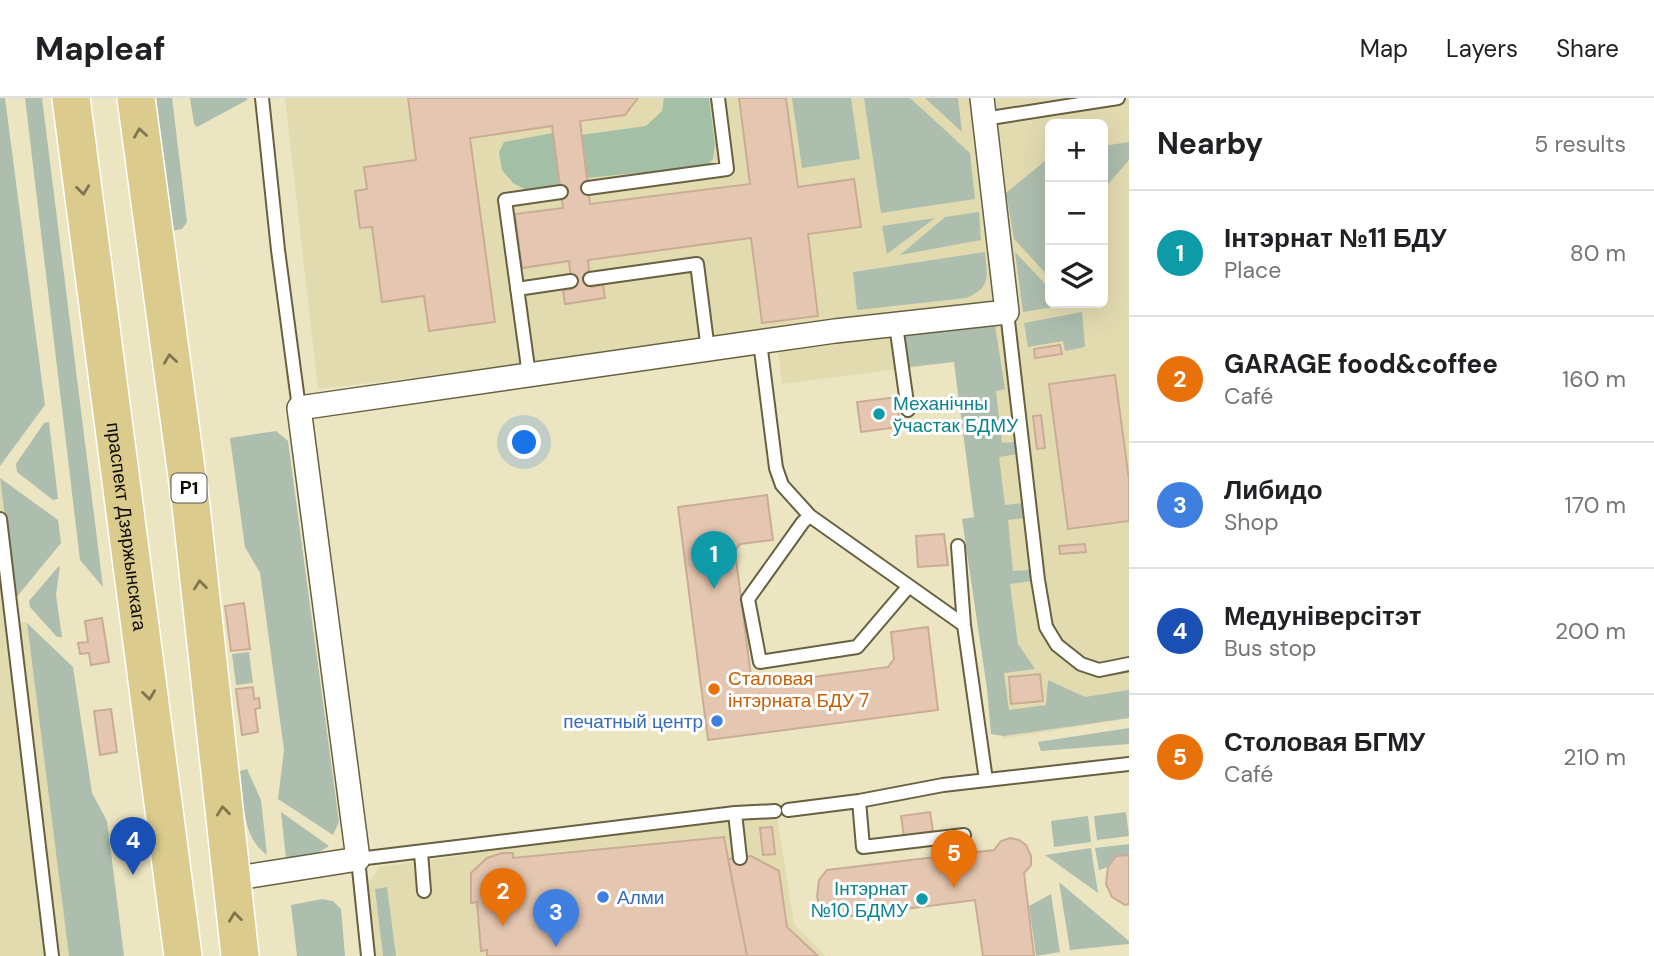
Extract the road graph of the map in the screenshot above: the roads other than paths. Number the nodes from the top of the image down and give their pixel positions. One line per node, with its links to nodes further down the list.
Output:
1 (71, 98): 34 (main road, праспект Дзяржынскага, one-way to 34)
2 (136, 98): 33 (main road, Р1, one-way to 2)
3 (262, 98): 17 (lane)
4 (718, 98): 7 (lane)
5 (1118, 98): 6 (lane)
6 (983, 108): 12 (street)
7 (588, 188)
8 (561, 192): 11 (lane)
9 (590, 279): 15 (lane)
10 (571, 281): 11 (lane)
11 (517, 289): 16 (lane)
12 (1007, 312): 13 (street); 24 (lane)
13 (896, 325): 14 (street); 18 (lane)
14 (760, 342): 15 (street); 19 (lane)
15 (708, 350): 16 (street)
16 (529, 375): 17 (street)
17 (299, 408): 32 (street)
18 (908, 410)
19 (810, 516): 22 (lane); 22 (lane)
20 (0, 519): 36 (lane)
21 (958, 546): 23 (lane)
22 (909, 586): 23 (lane)
23 (964, 625): 26 (lane)
24 (1129, 664)
25 (1129, 764): 26 (lane)
26 (986, 780): 27 (lane)
27 (859, 801): 28 (lane); 29 (lane)
28 (735, 813): 30 (lane); 31 (lane)
29 (964, 835)
30 (421, 852): 32 (lane); 35 (lane)
31 (740, 858)
32 (358, 859): 33 (street); 39 (lane)
33 (230, 879): 34 (main road); 38 (main road, Р1, one-way to 33)
34 (175, 886): 37 (main road, праспект Дзяржынскага)
35 (424, 891)
36 (52, 956)
37 (183, 956)
38 (240, 956)
39 (368, 956)

